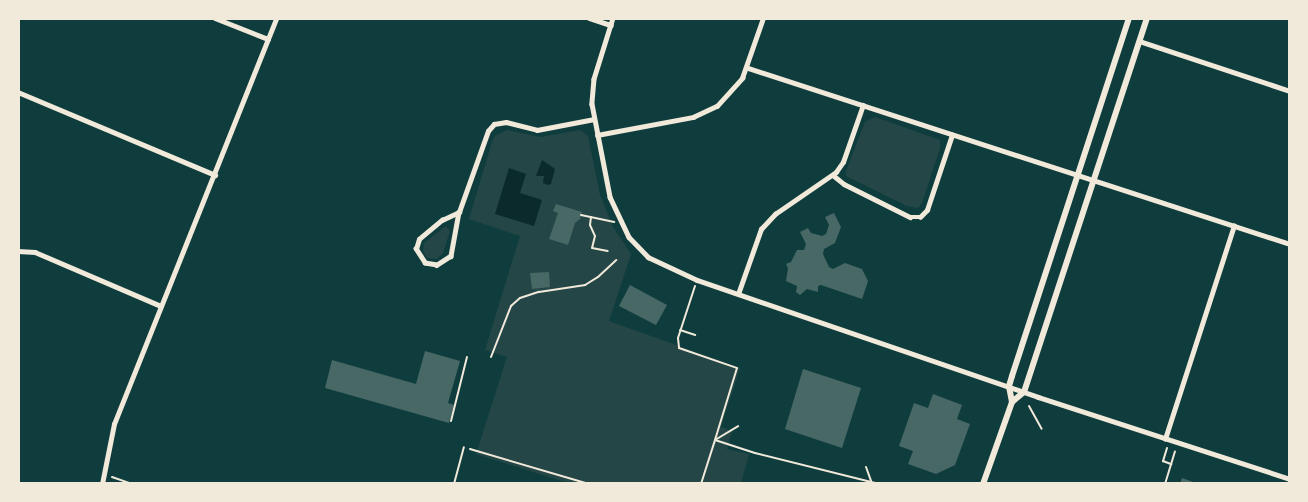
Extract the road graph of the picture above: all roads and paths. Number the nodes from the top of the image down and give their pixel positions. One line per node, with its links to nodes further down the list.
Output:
1 (215, 18): 9 (street)
2 (276, 18): 9 (street)
3 (589, 18): 8 (street)
4 (613, 18): 8 (street)
5 (763, 18): 11 (street)
6 (1129, 18): 20 (street)
7 (1147, 18): 10 (street)
8 (611, 25): 15 (street)
9 (268, 39): 18 (street)
10 (1139, 41): 12 (street); 21 (street)
11 (748, 68): 14 (street); 16 (street)
12 (1290, 91)
13 (18, 92): 18 (street)
14 (862, 105): 17 (street); 19 (street)
15 (594, 119): 16 (street); 22 (street)
16 (597, 135): 25 (street)
17 (952, 135): 19 (street); 20 (street)
18 (215, 175): 33 (street)
19 (833, 175): 32 (street)
20 (1077, 176): 21 (street); 38 (street)
21 (1095, 181): 26 (street); 39 (street)
22 (459, 212): 22 (street)
23 (581, 215): 24 (path)
24 (591, 217): 25 (path); 29 (path)
25 (620, 220): 31 (street)
26 (1234, 226): 27 (street); 45 (street)
27 (1290, 244)
28 (18, 251): 33 (street)
29 (608, 251)
30 (616, 260): 37 (path)
31 (697, 280): 32 (street); 34 (path)
32 (738, 294): 38 (street)
33 (161, 306): 55 (street)
34 (680, 330): 35 (path); 46 (path)
35 (695, 335)
36 (467, 357): 42 (path)
37 (491, 357)
38 (1009, 386): 39 (street); 40 (street)
39 (1024, 392): 40 (street); 45 (street)
40 (1012, 402): 61 (street)
41 (1029, 406): 44 (path)
42 (451, 422)
43 (738, 426): 46 (path)
44 (1042, 429)
45 (1165, 439): 53 (street)
46 (715, 440): 54 (path); 59 (path)
47 (465, 447): 57 (lane); 58 (path)
48 (1167, 448): 50 (path)
49 (1175, 451): 50 (path)
50 (1171, 464): 62 (path)
51 (866, 466): 54 (path)
52 (112, 477): 56 (path)
53 (1290, 479)
54 (871, 482): 60 (path)
55 (102, 484)
56 (132, 484)
57 (454, 484)
58 (589, 484)
59 (701, 484)
60 (879, 484)
61 (983, 484)
62 (1165, 484)

